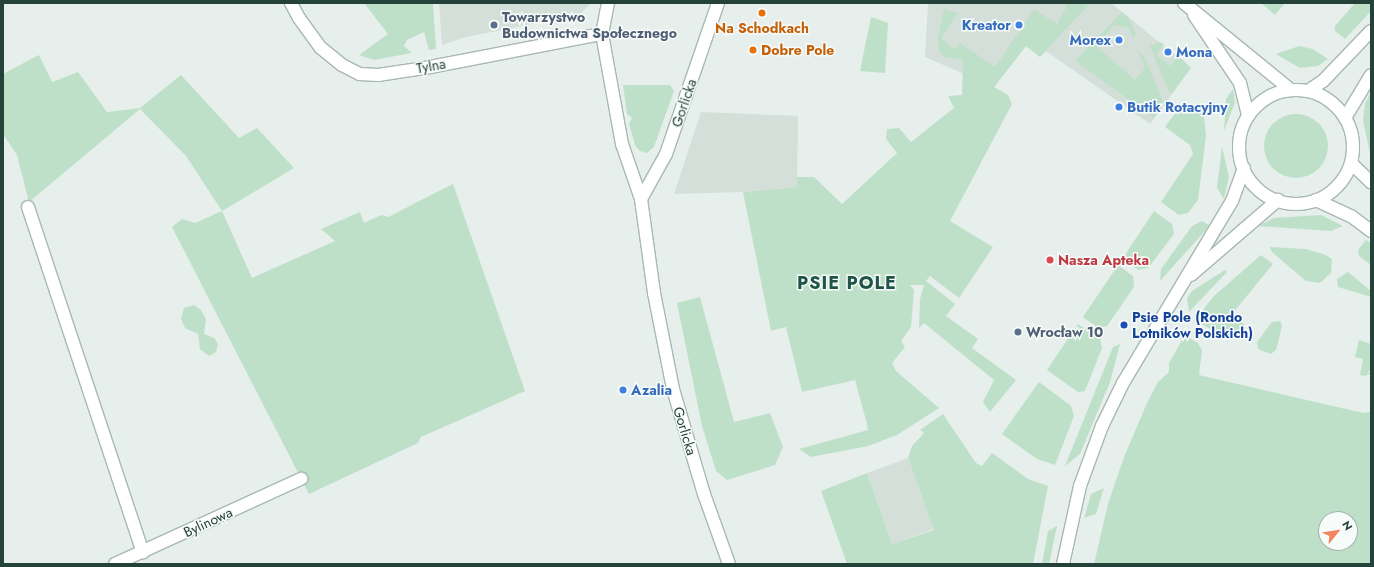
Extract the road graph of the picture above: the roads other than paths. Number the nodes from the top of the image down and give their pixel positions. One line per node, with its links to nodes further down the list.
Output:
1 (291, 3): 6 (street, Tylna)
2 (608, 3): 6 (street, Gorlicka)
3 (718, 3): 15 (street, Gorlicka)
4 (1186, 4): 8 (street); 10 (street)
5 (1371, 31): 9 (street)
6 (602, 34): 15 (street, Gorlicka)
7 (1371, 75): 11 (street)
8 (1291, 90): 9 (street); 10 (street)
9 (1308, 91): 11 (street)
10 (1248, 116): 13 (street)
11 (1345, 118): 12 (street)
12 (1351, 163): 14 (street); 17 (street)
13 (1244, 168): 16 (street); 20 (street)
14 (1371, 182)
15 (640, 199): 24 (street, Gorlicka)
16 (1278, 200): 17 (street); 20 (street)
17 (1316, 200): 19 (street)
18 (28, 207): 22 (street)
19 (1371, 231)
20 (1188, 277): 25 (street)
21 (300, 479): 22 (street, Bylinowa)
22 (143, 552): 23 (street, Bylinowa)
23 (115, 564)
24 (729, 564)
25 (1063, 564)

